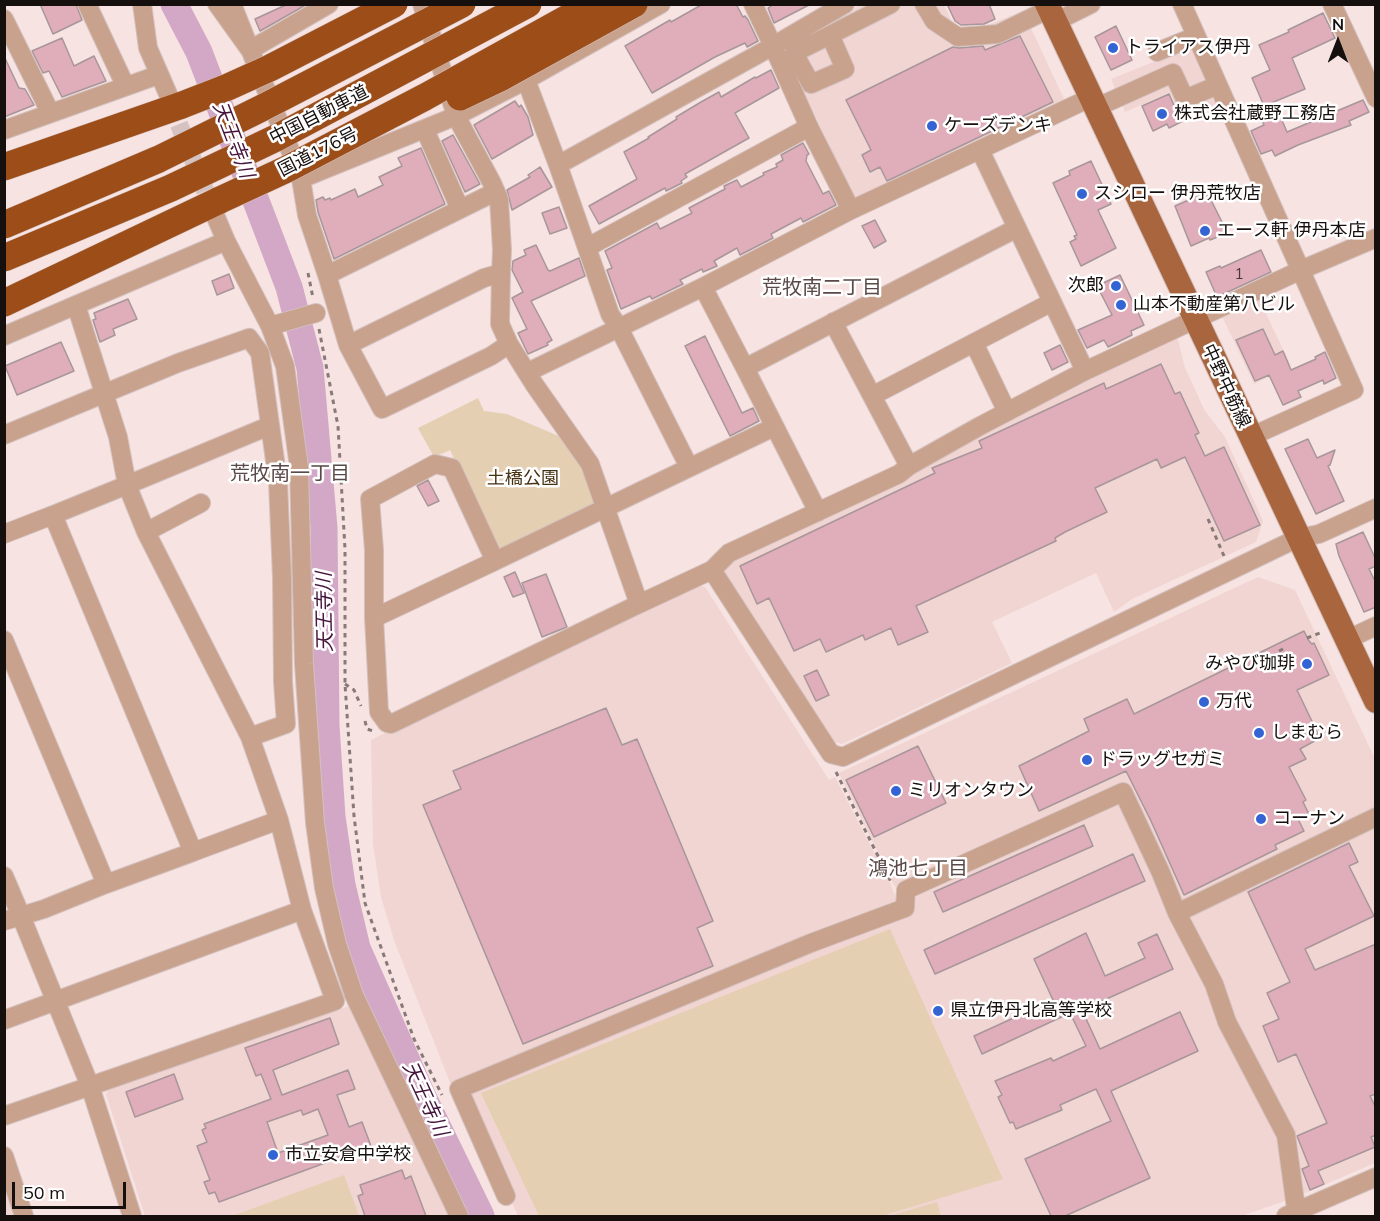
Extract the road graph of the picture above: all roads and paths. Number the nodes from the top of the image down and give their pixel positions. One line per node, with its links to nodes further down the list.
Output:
1 (87, 4): 33 (street)
2 (142, 4): 31 (street)
3 (217, 4): 27 (street)
4 (232, 4): 27 (street)
5 (329, 4): 27 (street)
6 (366, 4): 29 (highway, bridge)
7 (394, 4): 29 (highway, bridge)
8 (422, 4): 39 (street)
9 (462, 4): 51 (highway, 中国自動車道, bridge)
10 (528, 4): 56 (highway, 中国自動車道, bridge)
11 (593, 4): 46 (highway, 国道176号, bridge)
12 (619, 4): 22 (street)
13 (661, 4): 22 (street)
14 (753, 4): 26 (street)
15 (844, 4): 26 (street)
16 (891, 4): 24 (street)
17 (924, 4): 21 (street)
18 (1091, 4): 21 (street)
19 (1182, 4): 25 (street)
20 (1334, 5): 35 (street)
21 (1050, 12): 37 (main road, 中野中筋線)
22 (631, 14): 32 (street); 46 (highway, bridge)
23 (4, 19): 38 (street)
24 (830, 35): 30 (street); 30 (street)
25 (1196, 36): 28 (street); 34 (street)
26 (773, 46): 30 (street); 44 (street)
27 (250, 50): 46 (street)
28 (1158, 52)
29 (270, 68): 36 (highway, bridge)
30 (793, 71): 40 (street)
31 (158, 75): 33 (street); 36 (street)
32 (526, 80): 39 (street); 44 (street)
33 (125, 85): 38 (street)
34 (1218, 85): 37 (street); 57 (street)
35 (1376, 98)
36 (175, 100): 45 (highway)
37 (1092, 103): 43 (street); 65 (main road, 中野中筋線)
38 (50, 112): 41 (street)
39 (456, 116): 42 (street); 47 (street)
40 (809, 127): 50 (street); 55 (street)
41 (4, 130)
42 (426, 130): 46 (street); 49 (street)
43 (980, 150): 50 (street); 52 (street)
44 (558, 165): 55 (street)
45 (4, 167)
46 (294, 174): 48 (highway, 国道176号, bridge); 59 (street)
47 (495, 192): 49 (street); 58 (street)
48 (218, 208): 54 (street); 62 (highway, 国道176号)
49 (460, 209): 59 (street)
50 (851, 210): 60 (street)
51 (4, 225)
52 (1017, 228): 61 (street); 66 (street)
53 (1376, 238): 57 (street)
54 (226, 241): 63 (street); 67 (street)
55 (588, 248): 68 (street)
56 (4, 258)
57 (1300, 270): 65 (street); 82 (street)
58 (501, 273): 71 (street); 72 (street)
59 (327, 275): 72 (street)
60 (703, 287): 68 (street); 73 (street)
61 (1052, 302): 70 (street); 74 (street)
62 (4, 303)
63 (76, 305): 69 (street); 76 (street)
64 (314, 313): 67 (street)
65 (1194, 319): 74 (street); 82 (main road, 中野中筋線)
66 (833, 322): 73 (street); 77 (street)
67 (274, 325): 129 (street)
68 (619, 328): 75 (street); 84 (street)
69 (4, 336)
70 (974, 343): 77 (street); 78 (street)
71 (509, 344): 72 (street); 75 (street)
72 (348, 345)
73 (745, 368): 80 (street)
74 (1085, 371): 78 (street)
75 (528, 372): 87 (street)
76 (105, 395): 79 (street); 81 (street); 85 (street)
77 (872, 396): 83 (street)
78 (1007, 412): 83 (street)
79 (269, 426): 85 (street); 108 (street)
80 (774, 428): 84 (street); 89 (street)
81 (4, 435)
82 (1250, 437): 94 (main road, 中野中筋線)
83 (909, 466): 89 (street)
84 (689, 467): 87 (street)
85 (127, 485): 90 (street); 92 (street)
86 (201, 503): 92 (street)
87 (605, 508): 96 (street); 98 (street)
88 (1376, 508): 94 (street)
89 (818, 512): 97 (street)
90 (53, 515): 93 (street); 112 (street)
91 (1208, 519): 95 (path)
92 (146, 532): 108 (street)
93 (4, 534)
94 (1298, 538): 97 (street); 104 (main road, 中野中筋線)
95 (1225, 558)
96 (495, 561): 99 (street); 99 (street)
97 (712, 570): 98 (street)
98 (639, 604): 99 (street)
99 (374, 618)
100 (1376, 626): 104 (street)
101 (1320, 633): 102 (path)
102 (1307, 638)
103 (4, 640): 114 (street)
104 (1346, 640): 107 (main road, 中野中筋線)
105 (1287, 647): 106 (path)
106 (1279, 651)
107 (1376, 701)
108 (250, 737): 111 (street)
109 (836, 771): 115 (path)
110 (1376, 817): 117 (street)
111 (279, 820): 112 (street); 116 (street)
112 (193, 852): 114 (street)
113 (4, 876): 118 (street)
114 (106, 884): 118 (street)
115 (906, 890): 117 (street); 125 (street)
116 (302, 910): 119 (street); 121 (street)
117 (1177, 913): 126 (street)
118 (13, 919): 119 (street)
119 (55, 1001): 120 (street); 121 (street)
120 (4, 1020)
121 (90, 1086): 122 (street); 128 (street)
122 (4, 1116)
123 (4, 1156): 127 (street)
124 (1376, 1177): 126 (street)
125 (506, 1196)
126 (1292, 1215)
127 (24, 1216)
128 (132, 1216)
129 (459, 1216)

